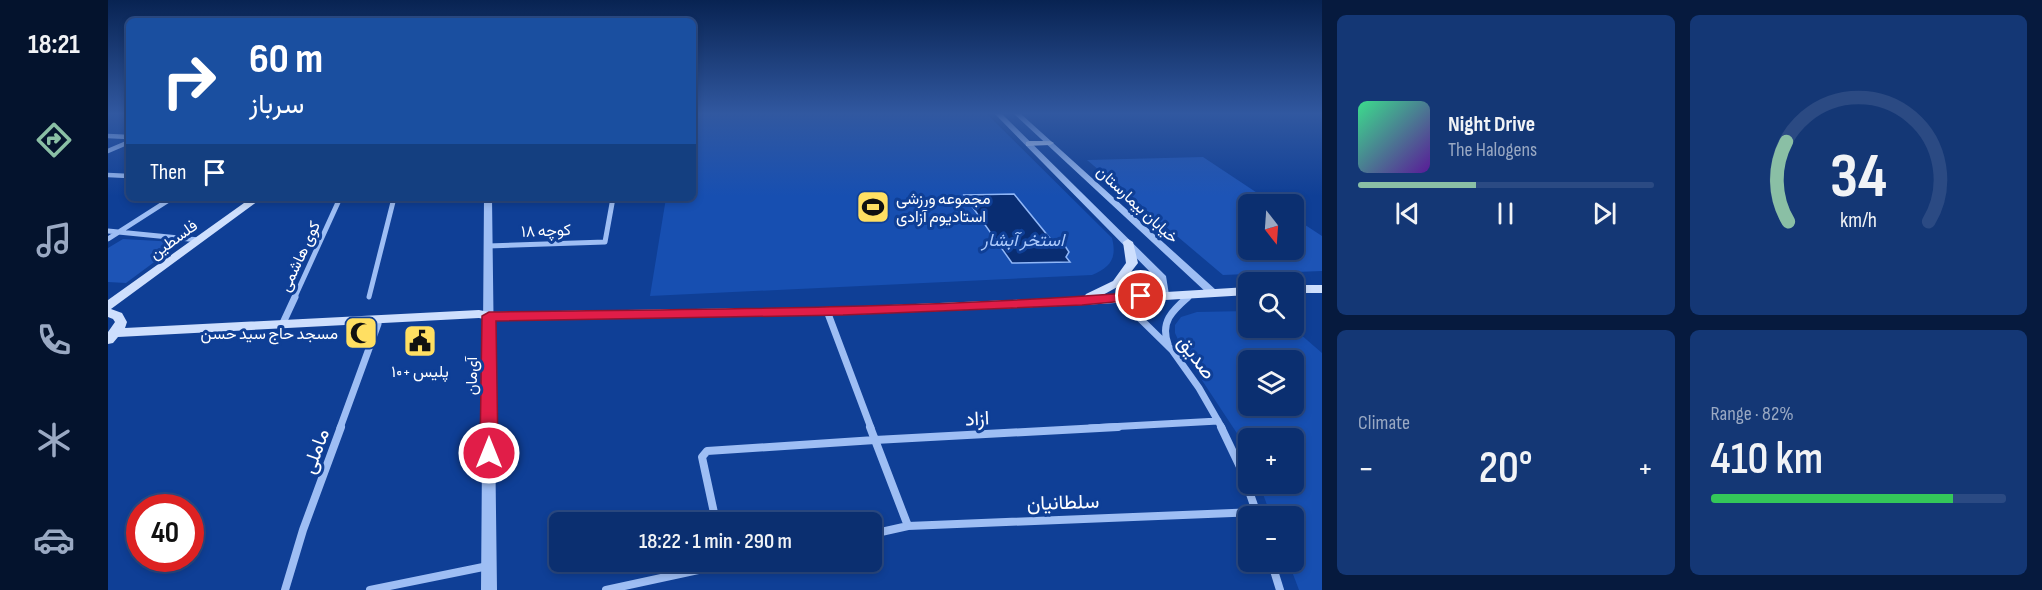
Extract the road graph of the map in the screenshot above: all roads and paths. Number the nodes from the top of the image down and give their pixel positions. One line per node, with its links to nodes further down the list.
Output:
1 (1027, 142): 4 (street)
2 (126, 143): 5 (street)
3 (1050, 143): 4 (main road); 23 (street, خیابان بیمارستان)
4 (1029, 144): 18 (street)
5 (108, 151)
6 (108, 175): 7 (street)
7 (126, 176)
8 (167, 201): 15 (street)
9 (253, 201): 17 (main road, فلسطین)
10 (339, 201): 34 (street, کوی هاشمی)
11 (393, 201): 26 (street)
12 (488, 201): 19 (street, آی‌مان)
13 (611, 201): 19 (street, کوچه ۱۸)
14 (108, 231): 15 (street)
15 (119, 232): 16 (street); 17 (street)
16 (108, 239)
17 (200, 240): 29 (main road, فلسطین)
18 (1128, 242): 25 (street); 28 (main road)
19 (488, 246): 32 (street, آی‌مان)
20 (1322, 289): 21 (main road)
21 (1304, 290)
22 (1238, 291): 23 (main road)
23 (1212, 292): 24 (main road)
24 (1193, 293): 25 (main road); 36 (street)
25 (1164, 295): 27 (main road)
26 (369, 297)
27 (1119, 298): 28 (main road); 36 (street, صدیق)
28 (1082, 301): 30 (main road)
29 (108, 306)
30 (827, 311): 32 (main road); 38 (street)
31 (108, 312): 35 (main road)
32 (489, 316): 33 (main road); 34 (main road); 44 (street, آی‌مان)
33 (378, 324): 35 (main road); 47 (street, ماملی)
34 (282, 325): 35 (main road)
35 (112, 337)
36 (1171, 350): 37 (street, صدیق)
37 (1218, 421): 38 (street, ازاد); 39 (street, صدیق)
38 (875, 440): 40 (street, ازاد); 42 (street)
39 (1254, 506)
40 (714, 512)
41 (1238, 515): 42 (street, سلطانیان)
42 (908, 526): 43 (street, سلطانیان)
43 (882, 532)
44 (489, 566): 48 (street); 49 (street, آی‌مان)
45 (685, 572): 50 (street)
46 (1274, 572): 51 (street)
47 (285, 590)
48 (370, 590)
49 (489, 590)
50 (606, 590)
51 (1280, 590)

